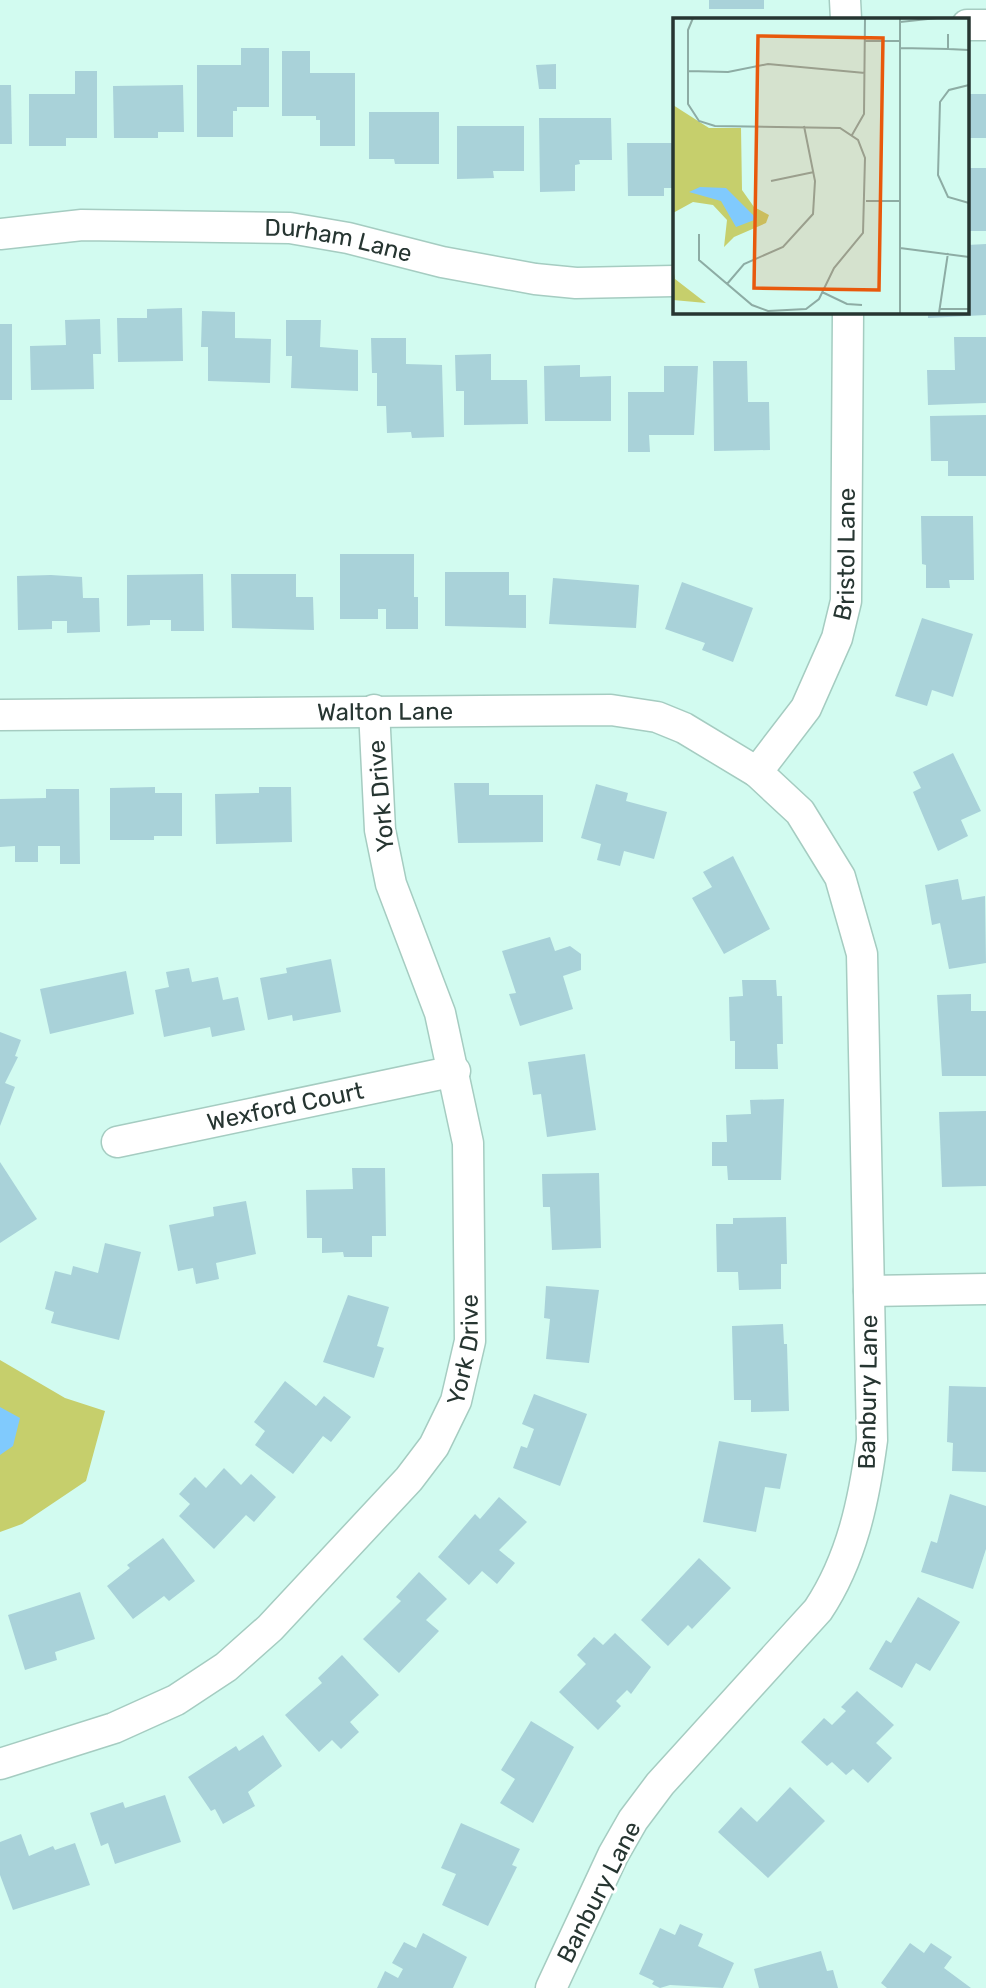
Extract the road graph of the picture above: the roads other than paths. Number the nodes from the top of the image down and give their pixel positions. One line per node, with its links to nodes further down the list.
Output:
1 (845, 0): 2 (street)
2 (846, 18)
3 (968, 25): 4 (street)
4 (986, 25)
5 (0, 234): 6 (street, Durham Lane)
6 (673, 281)
7 (848, 313): 10 (street, Bristol Lane)
8 (374, 710): 9 (street, Walton Lane); 10 (street, Walton Lane); 11 (street, York Drive)
9 (0, 715)
10 (757, 772): 14 (street, Banbury Lane)
11 (455, 1071): 12 (street, Wexford Court); 15 (street, York Drive)
12 (117, 1142)
13 (986, 1289): 14 (street)
14 (869, 1291): 16 (street, Banbury Lane)
15 (0, 1764)
16 (551, 1988)

